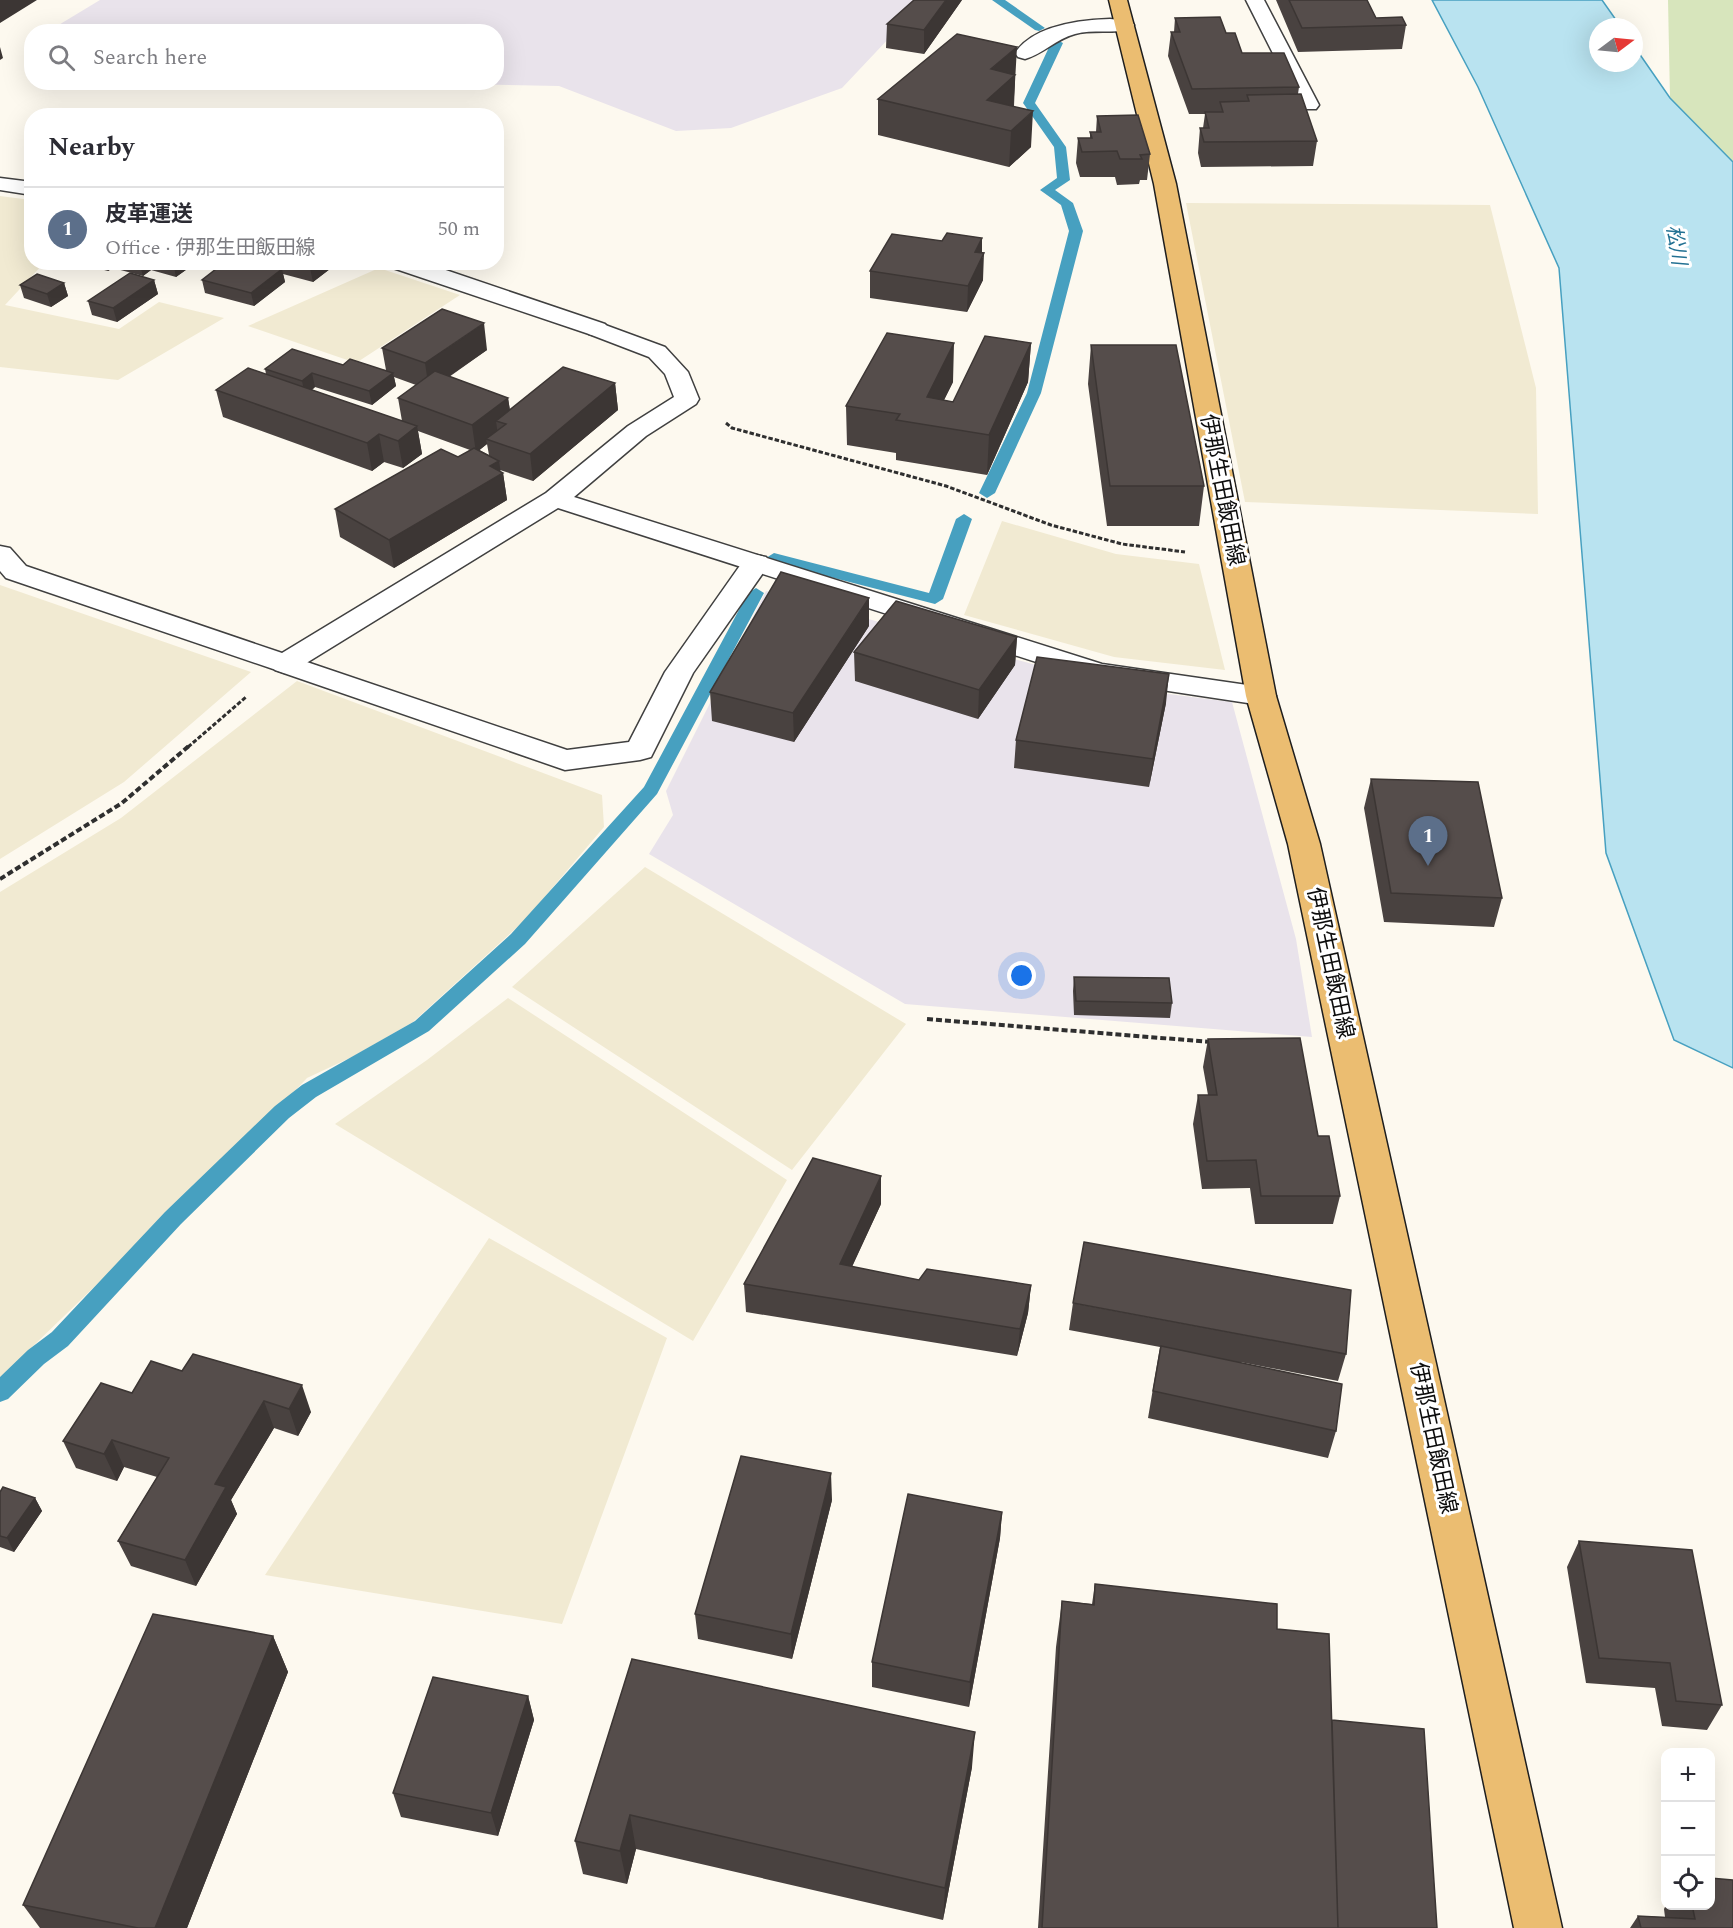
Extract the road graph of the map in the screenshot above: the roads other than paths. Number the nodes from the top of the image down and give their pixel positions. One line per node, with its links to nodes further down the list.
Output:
1 (1255, 0): 4 (street)
2 (1121, 13): 3 (street); 12 (main road, 伊那生田飯田線)
3 (1025, 53)
4 (1309, 105)
5 (0, 184): 6 (street)
6 (24, 188)
7 (422, 270): 8 (street)
8 (555, 499): 10 (street); 11 (street)
9 (0, 554): 11 (street)
10 (756, 563): 11 (street); 12 (street)
11 (285, 664)
12 (1261, 696): 13 (main road, 伊那生田飯田線)
13 (1538, 1928)

